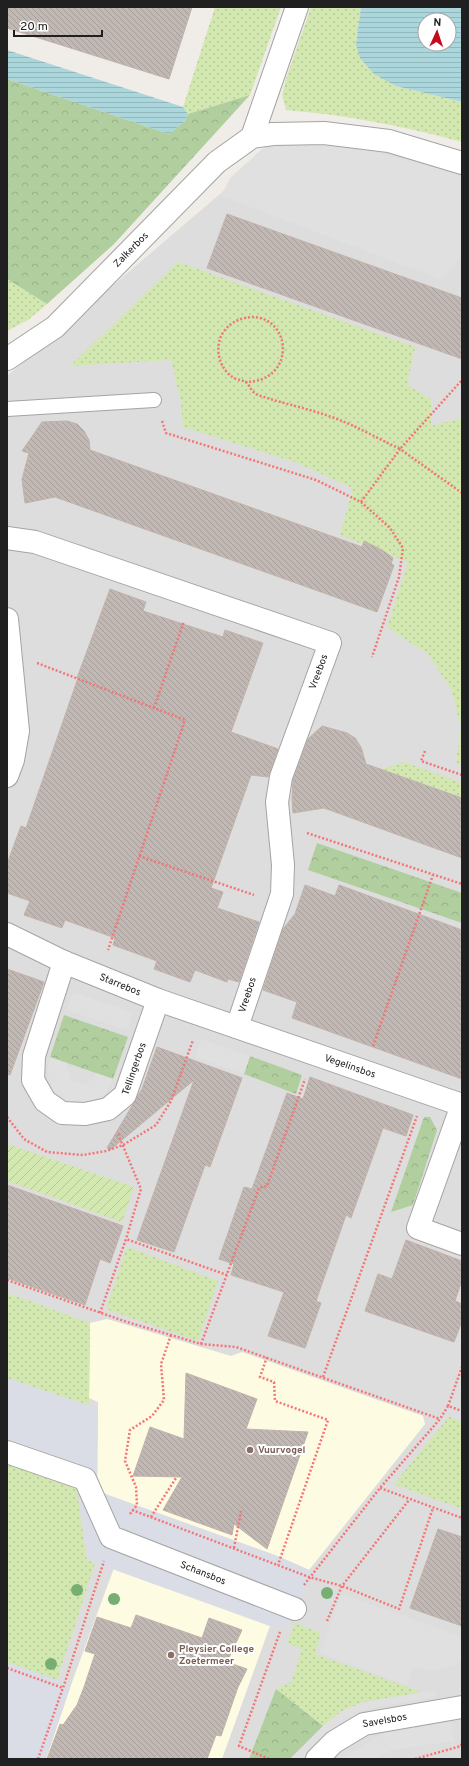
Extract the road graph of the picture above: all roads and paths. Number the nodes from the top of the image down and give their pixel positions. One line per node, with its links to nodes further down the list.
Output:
1 (297, 7): 2 (street)
2 (252, 137): 3 (street, Zalkerbos); 4 (street, Zalkerbos)
3 (462, 163)
4 (7, 359)
5 (462, 380): 9 (path)
6 (245, 382): 6 (path); 9 (path)
7 (154, 400): 8 (lane); 11 (path)
8 (7, 409)
9 (400, 449): 10 (path); 11 (path)
10 (462, 494)
11 (361, 502): 16 (path)
12 (7, 538): 13 (street, Vreebos)
13 (193, 596): 17 (path); 21 (street, Vreebos)
14 (7, 619): 15 (street)
15 (10, 653): 17 (path); 20 (street)
16 (372, 656)
17 (154, 708): 22 (path)
18 (425, 751): 19 (path)
19 (462, 775)
20 (7, 776)
21 (279, 824): 23 (path); 25 (street, Vreebos)
22 (139, 856): 25 (path); 28 (path)
23 (433, 875): 24 (path); 32 (path)
24 (462, 884)
25 (278, 904): 30 (street, Vreebos)
26 (7, 934): 27 (street, Starrebos)
27 (64, 962): 28 (street, Starrebos); 35 (street, Tellingerbos)
28 (99, 976): 29 (street, Starrebos)
29 (158, 1000): 30 (street, Starrebos); 35 (street, Tellingerbos)
30 (237, 1028): 31 (street, Vegelinsbos)
31 (314, 1054): 32 (street, Vegelinsbos); 38 (path)
32 (364, 1071): 33 (street, Vegelinsbos)
33 (426, 1092): 34 (street, Vegelinsbos); 45 (path)
34 (462, 1105): 37 (street, Vegelinsbos)
35 (108, 1109): 36 (path)
36 (126, 1239): 38 (path); 40 (path)
37 (462, 1244)
38 (227, 1275): 42 (path)
39 (7, 1280): 40 (path)
40 (100, 1313): 41 (path)
41 (171, 1335): 42 (path); 55 (path)
42 (201, 1344): 43 (path)
43 (267, 1357): 45 (path); 61 (path)
44 (462, 1367): 46 (path)
45 (323, 1377): 48 (path)
46 (448, 1406): 47 (path); 48 (path)
47 (462, 1411)
48 (440, 1418): 51 (path)
49 (7, 1452): 52 (street)
50 (176, 1478): 57 (path)
51 (380, 1488): 53 (path); 62 (path)
52 (93, 1496): 55 (path); 59 (street)
53 (409, 1500): 54 (path); 63 (path)
54 (433, 1508): 58 (path); 63 (path)
55 (132, 1511): 57 (path); 59 (path)
56 (241, 1511): 60 (path)
57 (151, 1517): 60 (path)
58 (462, 1518)
59 (111, 1537): 64 (street, Schansbos); 67 (path)
60 (234, 1548): 61 (path)
61 (278, 1565): 62 (path)
62 (309, 1577): 63 (path); 64 (path)
63 (342, 1586): 65 (path)
64 (292, 1608): 71 (path)
65 (327, 1621)
66 (7, 1668): 67 (path)
67 (63, 1688): 70 (path)
68 (462, 1707): 72 (street, Savelsbos)
69 (462, 1741): 73 (path)
70 (38, 1759)
71 (269, 1759)
72 (317, 1759)
73 (415, 1759)

